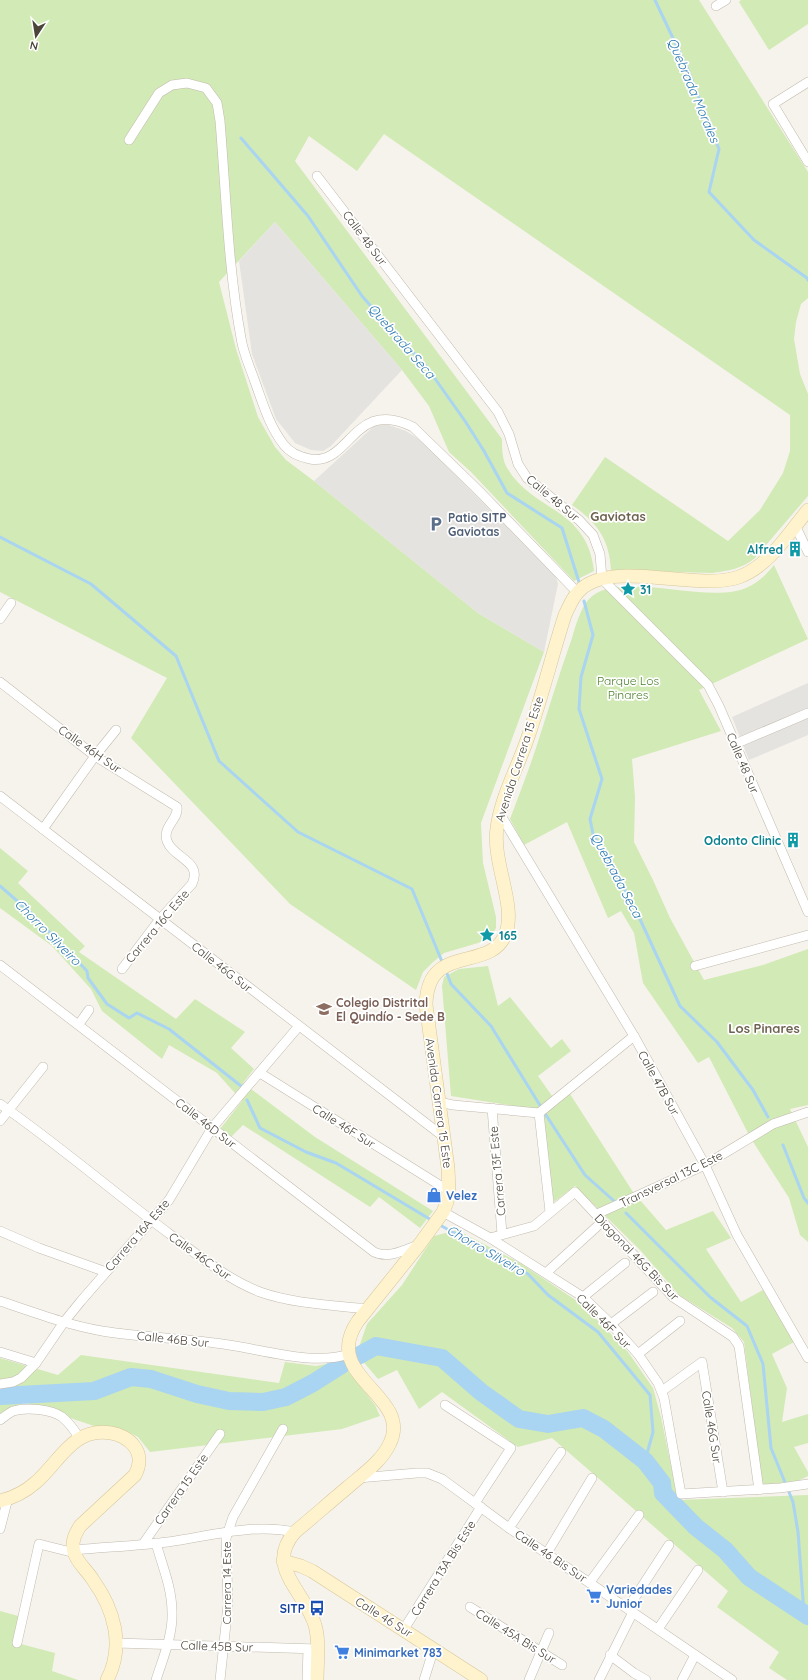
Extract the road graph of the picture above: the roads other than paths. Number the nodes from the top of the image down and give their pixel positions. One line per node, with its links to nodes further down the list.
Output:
1 (726, 0): 2 (street)
2 (716, 6)
3 (808, 82): 5 (street)
4 (128, 140): 11 (street)
5 (808, 162)
6 (317, 176): 10 (street, Calle 48 Sur)
7 (808, 510): 8 (main road, Avenida Carrera 15 Este)
8 (795, 525): 9 (street); 10 (main road, Avenida Carrera 15 Este)
9 (808, 552)
10 (602, 579): 11 (main road, Avenida Carrera 15 Este); 17 (street, Calle 48 Sur)
11 (578, 593): 20 (main road, Avenida Carrera 15 Este)
12 (11, 603): 13 (street)
13 (0, 619)
14 (0, 682): 18 (street, Calle 46H Sur)
15 (808, 713): 17 (street)
16 (116, 730): 18 (street)
17 (735, 744): 23 (street, Calle 48 Sur)
18 (95, 756): 21 (street); 22 (street, Calle 46H Sur)
19 (0, 796): 21 (street, Calle 46G Sur)
20 (500, 814): 32 (street, Calle 47B Sur); 35 (main road, Avenida Carrera 15 Este)
21 (43, 829): 24 (street, Calle 46G Sur)
22 (192, 884): 24 (street, Carrera 16C Este)
23 (808, 912)
24 (160, 919): 28 (street, Carrera 16C Este); 31 (street, Calle 46G Sur)
25 (808, 934): 27 (street)
26 (0, 965): 30 (street, Calle 46D Sur)
27 (695, 966)
28 (122, 969)
29 (89, 1010): 30 (street)
30 (79, 1024): 42 (street, Calle 46D Sur)
31 (300, 1026): 34 (street, Carrera 16A Este); 43 (street, Calle 46G Sur)
32 (634, 1036): 40 (street); 44 (street, Calle 47B Sur)
33 (43, 1067): 38 (street)
34 (260, 1073): 42 (street, Carrera 16A Este); 45 (street, Calle 46F Sur)
35 (439, 1102): 37 (street); 43 (main road, Avenida Carrera 15 Este)
36 (0, 1104): 38 (street, Calle 46C Sur)
37 (492, 1108): 40 (street); 52 (street, Carrera 13F Este)
38 (8, 1110): 41 (street); 49 (street, Calle 46C Sur)
39 (808, 1112): 44 (street, Transversal 13C Este)
40 (539, 1113): 46 (street)
41 (0, 1121)
42 (212, 1128): 49 (street, Carrera 16A Este); 54 (street, Calle 46D Sur)
43 (444, 1137): 45 (main road, Avenida Carrera 15 Este)
44 (705, 1165): 48 (street, Transversal 13C Este); 68 (street, Calle 47B Sur)
45 (449, 1191): 47 (main road, Avenida Carrera 15 Este)
46 (550, 1212): 48 (street, Diagonal 46G Bis Sur); 52 (street)
47 (441, 1214): 53 (street, Calle 46F Sur); 54 (main road, Avenida Carrera 15 Este)
48 (597, 1214): 50 (street, Diagonal 46G Bis Sur)
49 (152, 1221): 56 (street, Carrera 16A Este); 61 (street, Calle 46C Sur)
50 (603, 1221): 57 (street); 81 (street, Diagonal 46G Bis Sur)
51 (0, 1231): 56 (street)
52 (502, 1234): 53 (street)
53 (490, 1238): 57 (street, Calle 46F Sur)
54 (419, 1245): 61 (main road, Avenida Carrera 15 Este)
55 (625, 1263): 59 (street)
56 (106, 1272): 63 (street, Carrera 16A Este)
57 (546, 1272): 59 (street, Calle 46F Sur)
58 (653, 1292): 64 (street)
59 (583, 1297): 64 (street, Calle 46F Sur)
60 (0, 1301): 63 (street, Calle 46B Sur)
61 (368, 1309): 66 (main road, Avenida Carrera 15 Este)
62 (680, 1321): 67 (street)
63 (64, 1322): 66 (street, Calle 46B Sur); 69 (street, Carrera 16A Este)
64 (611, 1324): 67 (street, Calle 46F Sur)
65 (0, 1352): 69 (street)
66 (348, 1354): 78 (main road)
67 (638, 1354): 71 (street, Calle 46F Sur)
68 (808, 1358)
69 (36, 1363): 70 (street, Carrera 16A Este)
70 (0, 1384)
71 (662, 1391): 82 (street, Calle 46F Sur); 82 (street, Calle 46G Sur)
72 (445, 1405): 84 (street, Carrera 13A Bis Este)
73 (0, 1420): 76 (street)
74 (283, 1429): 88 (street, Carrera 14 Este)
75 (220, 1434): 91 (street, Carrera 15 Este)
76 (80, 1438): 83 (main road); 93 (main road)
77 (561, 1452): 86 (street)
78 (358, 1478): 84 (street, Calle 46 Bis Sur); 89 (main road)
79 (592, 1478): 94 (street)
80 (808, 1484): 81 (street)
81 (758, 1490): 82 (street)
82 (723, 1492)
83 (4, 1500): 87 (street)
84 (478, 1505): 86 (street, Calle 46 Bis Sur); 100 (street, Carrera 13A Bis Este)
85 (639, 1515): 97 (street)
86 (509, 1528): 94 (street, Calle 46 Bis Sur)
87 (0, 1529)
88 (227, 1532): 89 (street); 90 (street); 106 (street, Carrera 14 Este)
89 (295, 1532): 95 (main road)
90 (156, 1543): 91 (street); 105 (street, Carrera 15 Este)
91 (143, 1544): 93 (street)
92 (669, 1546): 99 (street)
93 (74, 1552): 103 (street); 104 (main road)
94 (547, 1553): 97 (street, Calle 46 Bis Sur)
95 (283, 1561): 100 (main road, Calle 46 Sur); 108 (main road)
96 (698, 1570): 101 (street)
97 (590, 1582): 99 (street, Calle 46 Bis Sur)
98 (470, 1606): 109 (street, Calle 45A Bis Sur)
99 (631, 1610): 101 (street, Calle 46 Bis Sur); 111 (street)
100 (404, 1629): 107 (main road, Calle 46 Sur)
101 (658, 1629): 110 (street, Calle 46 Bis Sur)
102 (549, 1633): 109 (street)
103 (17, 1643)
104 (116, 1644): 105 (street, Calle 45B Sur); 114 (main road)
105 (167, 1645): 106 (street, Calle 45B Sur); 115 (street, Carrera 15 Este)
106 (224, 1647): 108 (street, Calle 45B Sur); 116 (street, Carrera 14 Este)
107 (434, 1648): 119 (street); 120 (main road, Calle 46 Sur)
108 (312, 1649): 117 (street); 118 (main road)
109 (541, 1651): 112 (street, Calle 45A Bis Sur); 121 (street)
110 (695, 1654): 124 (street); 125 (street, Calle 46 Bis Sur)
111 (610, 1655): 113 (street); 122 (street)
112 (562, 1665)
113 (632, 1677): 123 (street)
114 (107, 1680)
115 (156, 1680)
116 (220, 1680)
117 (307, 1680)
118 (317, 1680)
119 (424, 1680)
120 (481, 1680)
121 (529, 1680)
122 (599, 1680)
123 (646, 1680)
124 (682, 1680)
125 (732, 1680)

